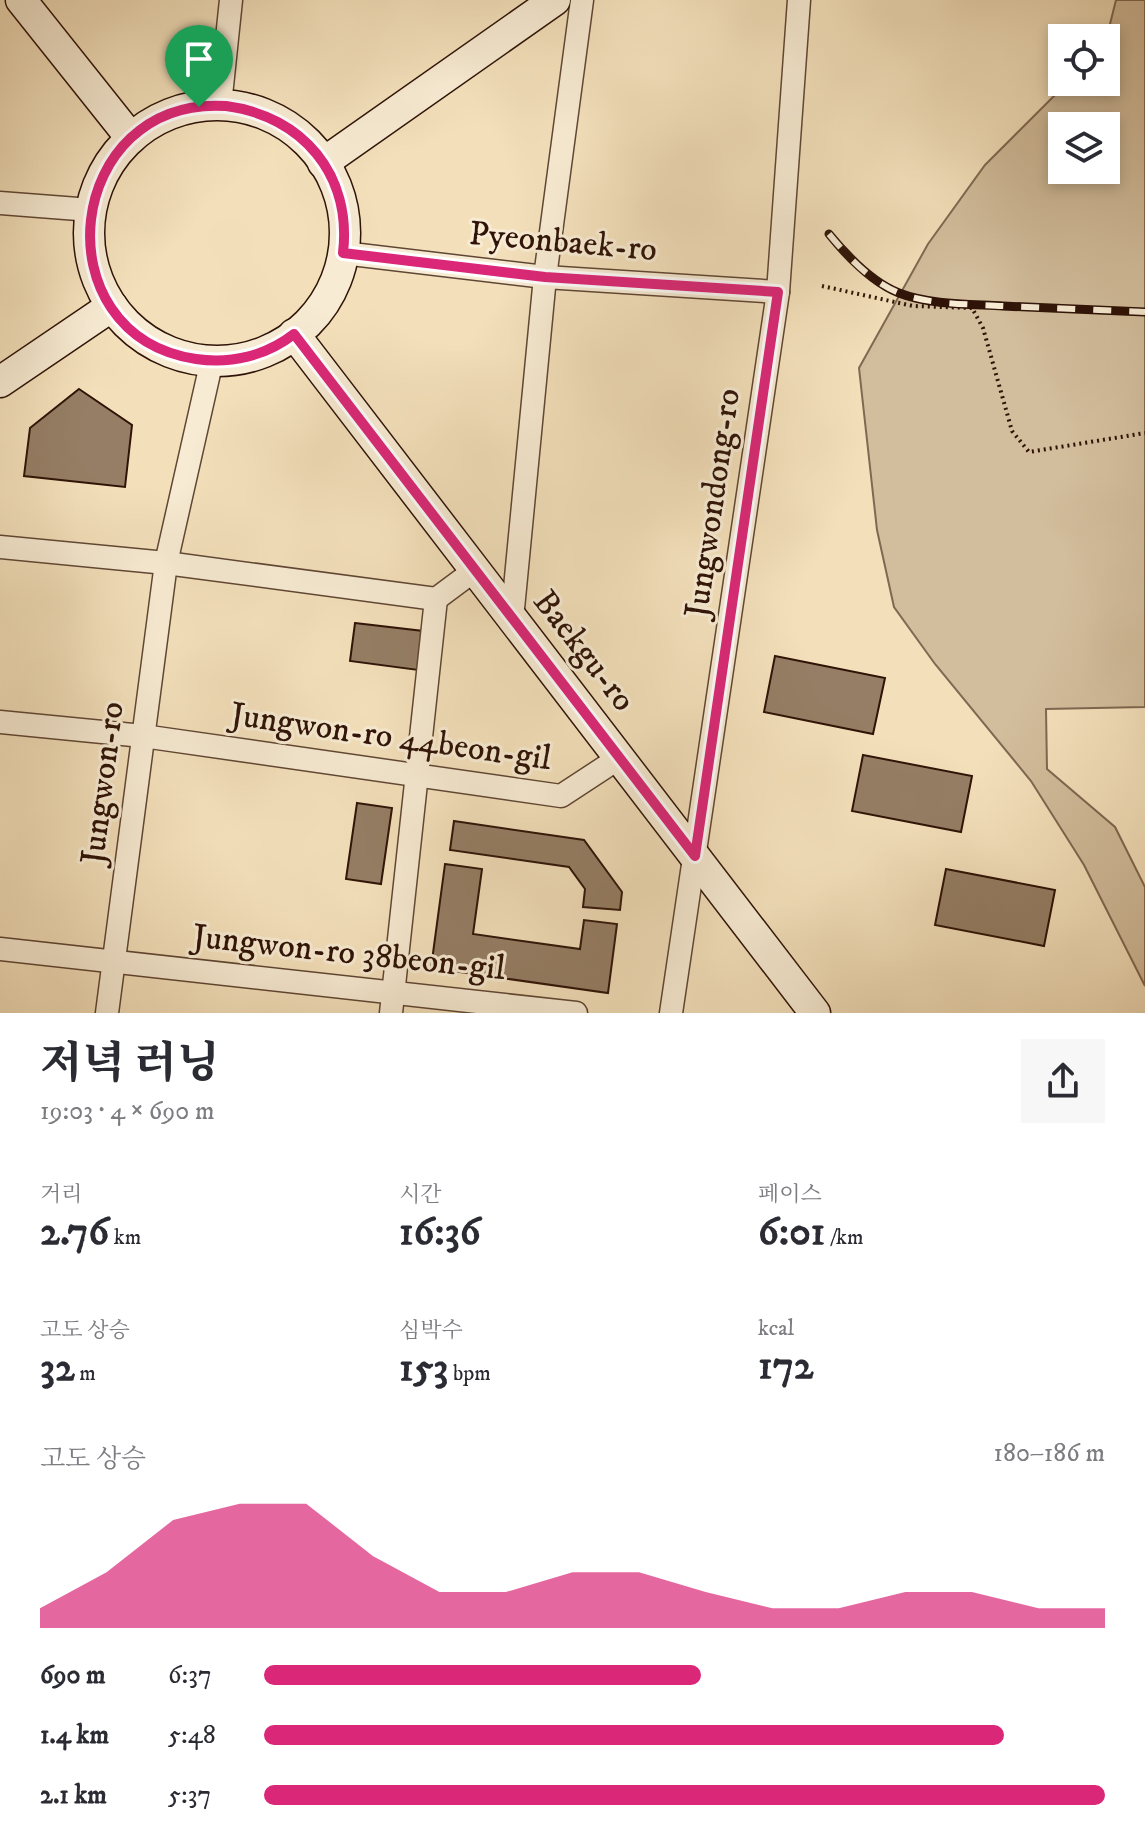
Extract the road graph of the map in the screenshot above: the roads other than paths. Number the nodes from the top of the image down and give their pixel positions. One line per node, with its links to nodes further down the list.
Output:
1 (21, 0): 7 (street)
2 (231, 0): 6 (street)
3 (555, 0): 8 (street)
4 (582, 0): 12 (street)
5 (799, 0): 13 (street, Jungwondong-ro)
6 (220, 105): 7 (street); 8 (street)
7 (131, 138): 10 (street)
8 (323, 163): 11 (street)
9 (0, 203): 10 (street)
10 (91, 210): 14 (street)
11 (343, 253): 12 (street, Pyeonbaek-ro); 15 (street)
12 (545, 277): 13 (street, Pyeonbaek-ro); 22 (street)
13 (778, 292): 27 (street, Jungwondong-ro)
14 (112, 306): 16 (street); 17 (street)
15 (294, 334): 16 (street); 20 (street, Baekgu-ro)
16 (212, 360): 19 (street, Jungwon-ro)
17 (0, 382)
18 (0, 547): 19 (street)
19 (166, 563): 21 (street); 24 (street, Jungwon-ro)
20 (475, 570): 21 (street); 22 (street, Baekgu-ro)
21 (436, 599): 26 (street)
22 (512, 619): 25 (street, Baekgu-ro)
23 (0, 722): 24 (street, Jungwon-ro 44beon-gil)
24 (143, 736): 26 (street, Jungwon-ro 44beon-gil); 29 (street, Jungwon-ro)
25 (619, 758): 26 (street, Jungwon-ro 44beon-gil); 27 (street, Baekgu-ro)
26 (417, 775): 30 (street)
27 (695, 856): 33 (street, Jungwondong-ro); 34 (street, Baekgu-ro)
28 (0, 949): 29 (street, Jungwon-ro 38beon-gil)
29 (114, 961): 30 (street, Jungwon-ro 38beon-gil); 31 (street, Jungwon-ro)
30 (392, 1003): 32 (street, Jungwon-ro 38beon-gil)
31 (107, 1013)
32 (576, 1013)
33 (671, 1013)
34 (815, 1013)

